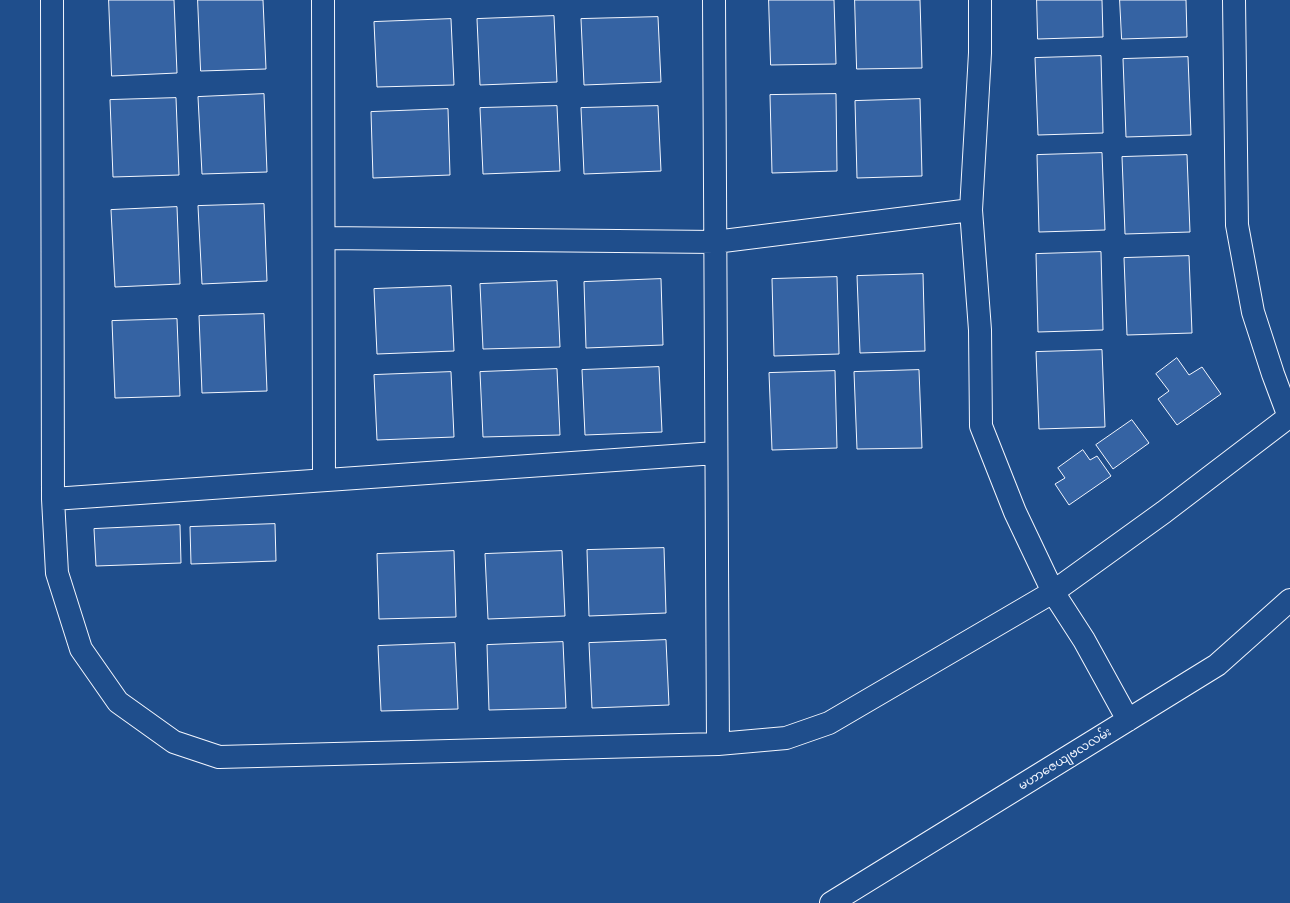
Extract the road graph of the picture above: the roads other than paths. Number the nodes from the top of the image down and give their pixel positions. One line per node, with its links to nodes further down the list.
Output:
1 (52, 0): 12 (street)
2 (323, 0): 7 (street)
3 (714, 0): 8 (street)
4 (980, 0): 6 (street)
5 (1234, 0): 9 (street)
6 (971, 210): 8 (street); 13 (street)
7 (324, 238): 8 (street); 11 (street)
8 (715, 242): 10 (street)
9 (1290, 417): 13 (street)
10 (716, 453): 11 (street); 16 (street)
11 (324, 480): 12 (street)
12 (53, 499): 16 (street)
13 (1053, 592): 15 (street); 16 (street)
14 (1290, 600): 15 (street, မဟာဇေယျဗလလမ်း)
15 (1128, 720): 17 (street, မဟာဇေယျဗလလမ်း)
16 (718, 744)
17 (831, 903)

